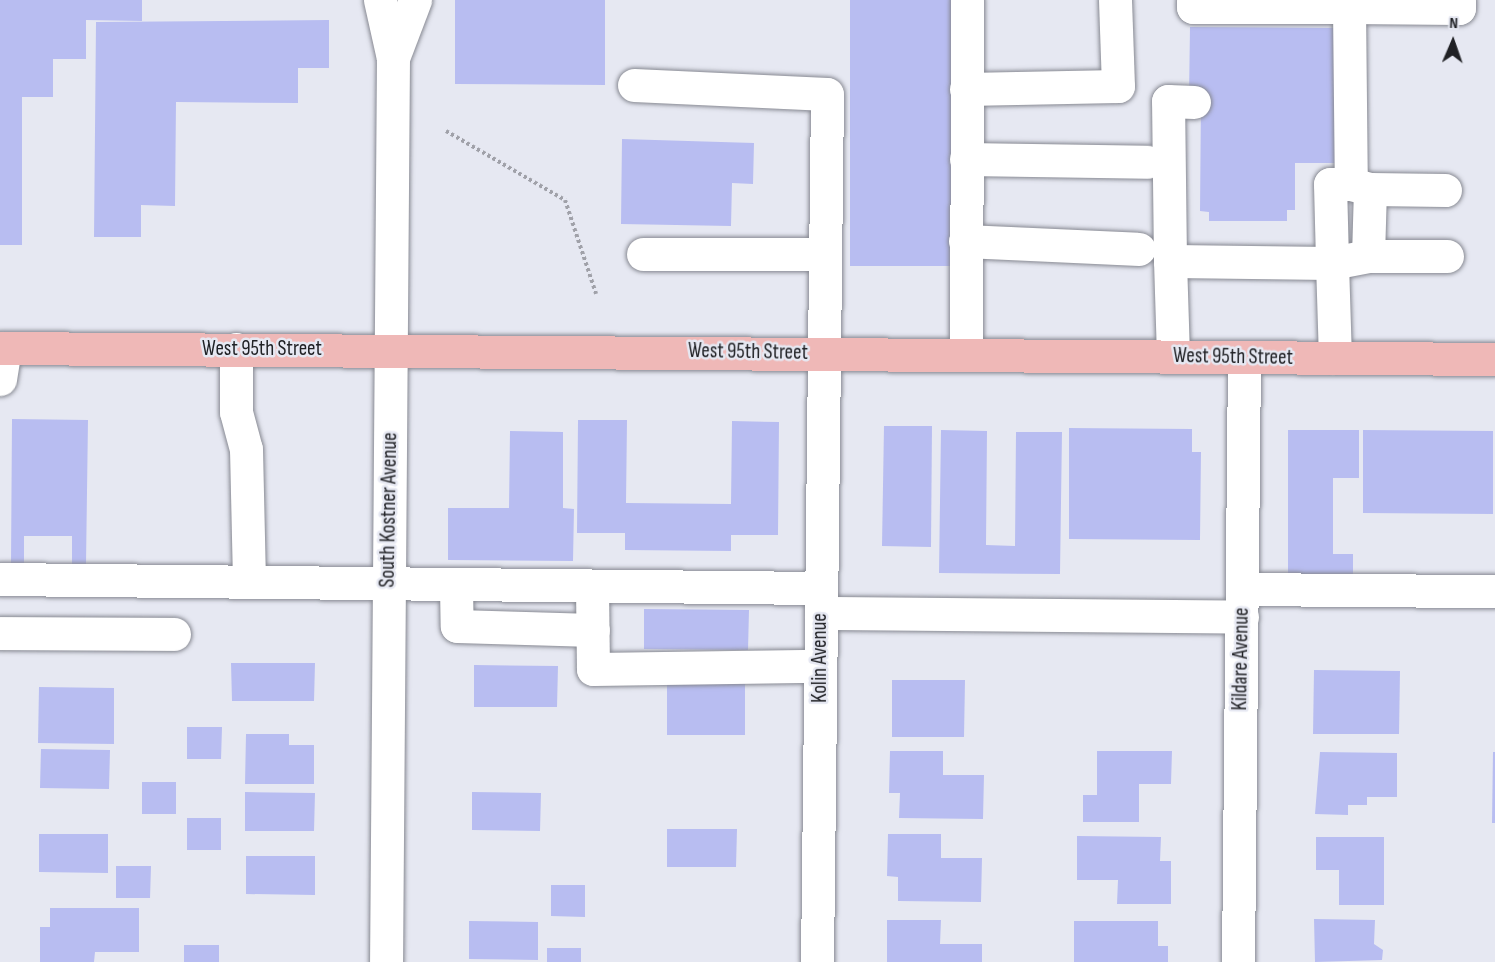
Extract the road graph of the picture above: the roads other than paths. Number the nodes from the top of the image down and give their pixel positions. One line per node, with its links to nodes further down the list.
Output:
1 (380, 0): 8 (street, South Kostner Avenue)
2 (415, 0): 8 (street, South Kostner Avenue)
3 (967, 0): 10 (street)
4 (1115, 0): 10 (street)
5 (1193, 0): 7 (street)
6 (1459, 0): 7 (street)
7 (1349, 7): 14 (street)
8 (393, 58): 25 (street, South Kostner Avenue)
9 (634, 85): 19 (street, Kolin Avenue)
10 (966, 90): 12 (street)
11 (1194, 102): 22 (street)
12 (966, 159): 13 (street); 16 (street)
13 (1147, 162)
14 (1361, 186): 15 (street); 20 (street); 23 (street)
15 (1445, 190)
16 (965, 241): 17 (street); 27 (street)
17 (1139, 249)
18 (643, 254): 19 (street)
19 (823, 254): 26 (street, Kolin Avenue)
20 (1368, 256): 21 (street); 23 (street)
21 (1447, 256)
22 (1170, 261): 23 (street); 28 (street)
23 (1332, 263): 30 (street)
24 (236, 349): 25 (main road, West 95th Street); 31 (main road, West 95th Street); 34 (street)
25 (391, 349): 26 (main road, West 95th Street); 35 (street, South Kostner Avenue)
26 (823, 353): 27 (main road, West 95th Street); 39 (street, Kolin Avenue)
27 (966, 354): 28 (main road, West 95th Street)
28 (1173, 356): 29 (main road, West 95th Street)
29 (1244, 357): 30 (main road, West 95th Street); 40 (street, Kildare Avenue)
30 (1335, 357): 32 (main road, West 95th Street)
31 (2, 359)
32 (1495, 359)
33 (0, 579): 34 (street)
34 (249, 580): 35 (street)
35 (388, 585): 36 (street); 45 (street, South Kostner Avenue)
36 (456, 587): 37 (street); 41 (street)
37 (592, 588): 39 (street); 41 (street)
38 (1495, 591): 40 (street)
39 (820, 600): 40 (street); 44 (street, Kolin Avenue)
40 (1242, 603): 47 (street, Kildare Avenue)
41 (593, 630): 44 (street)
42 (0, 633): 43 (street)
43 (174, 634)
44 (820, 666): 46 (street, Kolin Avenue)
45 (386, 962)
46 (817, 962)
47 (1238, 962)

